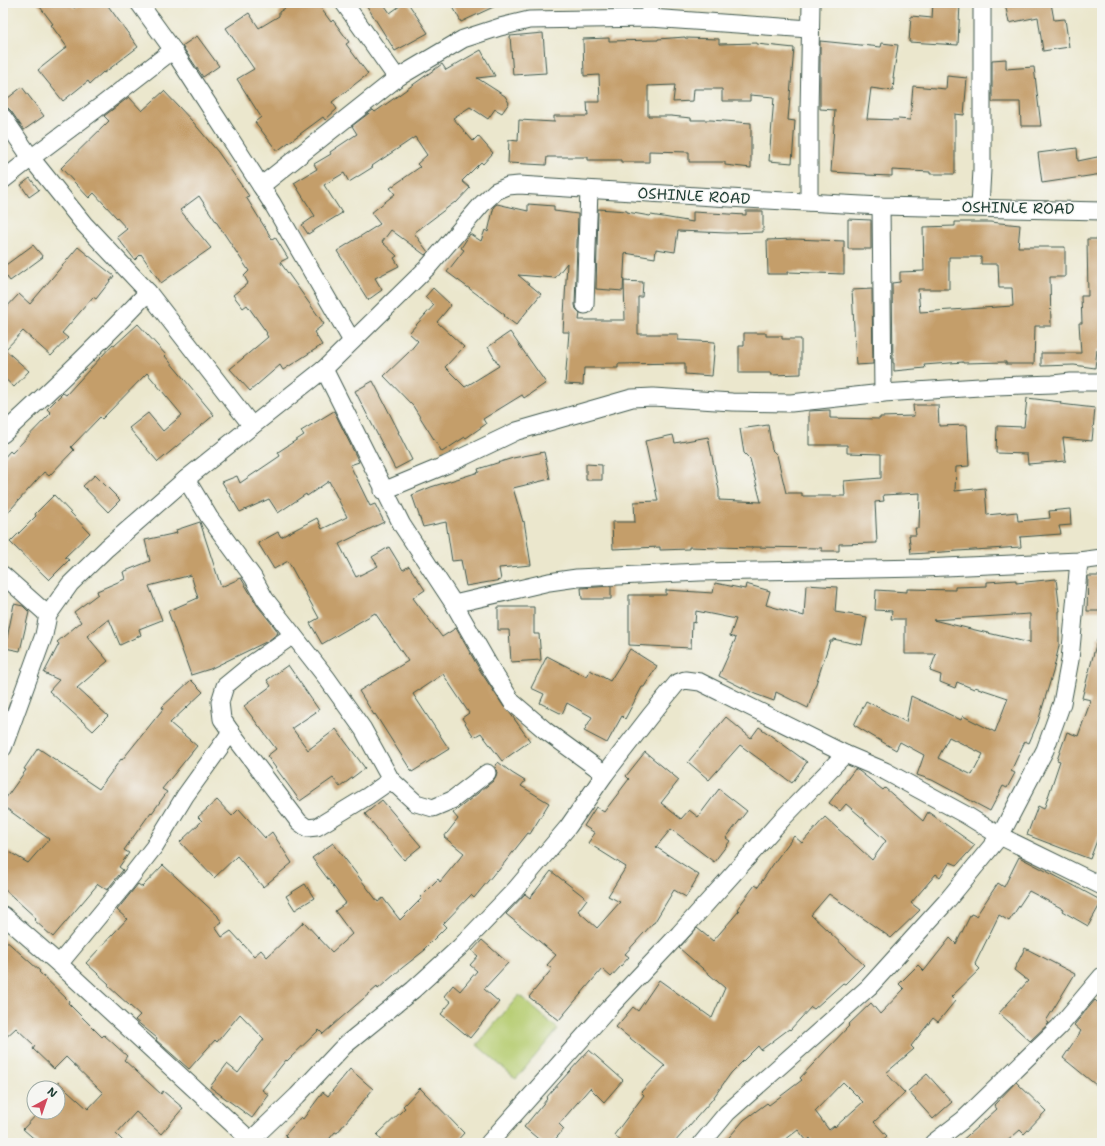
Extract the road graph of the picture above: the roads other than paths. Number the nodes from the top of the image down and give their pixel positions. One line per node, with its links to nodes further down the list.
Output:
1 (140, 3): 7 (street)
2 (344, 3): 8 (street)
3 (811, 3): 6 (street)
4 (982, 3): 16 (street)
5 (650, 10): 6 (street); 8 (street)
6 (810, 29): 14 (street)
7 (173, 50): 10 (street); 12 (street)
8 (397, 78): 12 (street)
9 (3, 117): 10 (street)
10 (31, 158): 11 (street); 18 (street)
11 (3, 180)
12 (261, 186): 20 (street)
13 (589, 190): 14 (street, OSHINLE ROAD); 19 (street); 20 (street, OSHINLE ROAD)
14 (809, 202): 15 (street, OSHINLE ROAD)
15 (881, 206): 16 (street, OSHINLE ROAD); 23 (street)
16 (980, 207): 17 (street, OSHINLE ROAD)
17 (1102, 211)
18 (148, 292): 24 (street); 25 (street)
19 (585, 305)
20 (352, 341): 21 (street, OSHINLE ROAD)
21 (324, 369): 24 (street, OSHINLE ROAD); 27 (street)
22 (1102, 382): 23 (street)
23 (883, 393): 27 (street)
24 (252, 426): 26 (street, OSHINLE ROAD)
25 (3, 434)
26 (186, 479): 32 (street, OSHINLE ROAD); 33 (street)
27 (383, 490): 31 (street)
28 (1102, 558): 29 (street)
29 (1079, 560): 31 (street); 40 (street)
30 (3, 575): 32 (street)
31 (454, 604): 38 (street)
32 (48, 615): 35 (street)
33 (293, 635): 34 (street); 39 (street)
34 (231, 732): 39 (street); 43 (street)
35 (3, 748)
36 (845, 754): 38 (street); 40 (street); 46 (street)
37 (487, 773): 39 (street)
38 (605, 774): 45 (street)
39 (391, 780)
40 (1000, 836): 41 (street); 47 (street)
41 (1102, 886)
42 (3, 916): 43 (street)
43 (58, 964): 45 (street)
44 (1102, 976): 48 (street)
45 (250, 1142)
46 (488, 1143)
47 (702, 1143)
48 (933, 1143)

